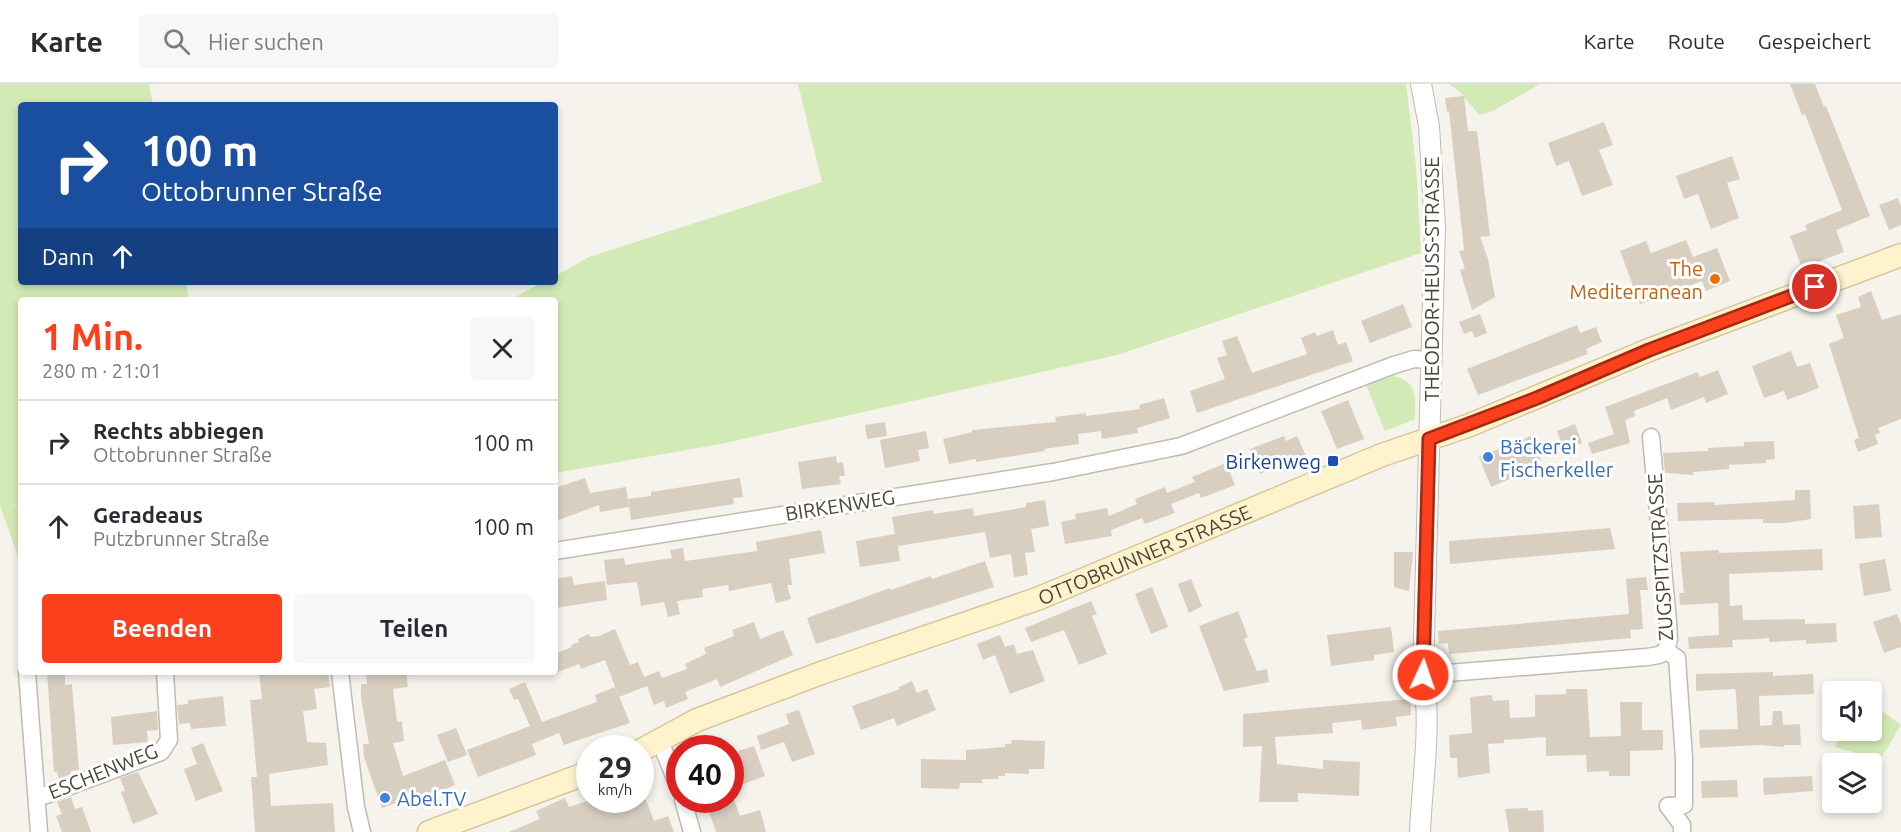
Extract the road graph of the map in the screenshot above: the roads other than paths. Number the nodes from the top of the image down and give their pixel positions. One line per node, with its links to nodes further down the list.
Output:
1 (1421, 84): 3 (street, THEODOR-HEUSS-STRASSE)
2 (1901, 255): 5 (main road, OTTOBRUNNER STRASSE)
3 (1432, 360): 5 (street, THEODOR-HEUSS-STRASSE); 6 (street, BIRKENWEG)
4 (1651, 436): 7 (street, ZUGSPITZSTRASSE)
5 (1429, 439): 11 (street, THEODOR-HEUSS-STRASSE); 12 (main road, OTTOBRUNNER STRASSE)
6 (558, 551)
7 (1666, 651): 11 (street); 18 (street, ZUGSPITZSTRASSE)
8 (27, 675): 16 (street)
9 (165, 675): 16 (street, ESCHENWEG)
10 (340, 675): 20 (street)
11 (1423, 675): 23 (street, THEODOR-HEUSS-STRASSE)
12 (654, 744)
13 (654, 752): 14 (street)
14 (666, 770)
15 (576, 777): 21 (main road)
16 (38, 798): 19 (street)
17 (687, 813): 22 (street)
18 (1682, 829)
19 (39, 832)
20 (362, 832)
21 (429, 832)
22 (692, 832)
23 (1420, 832)

